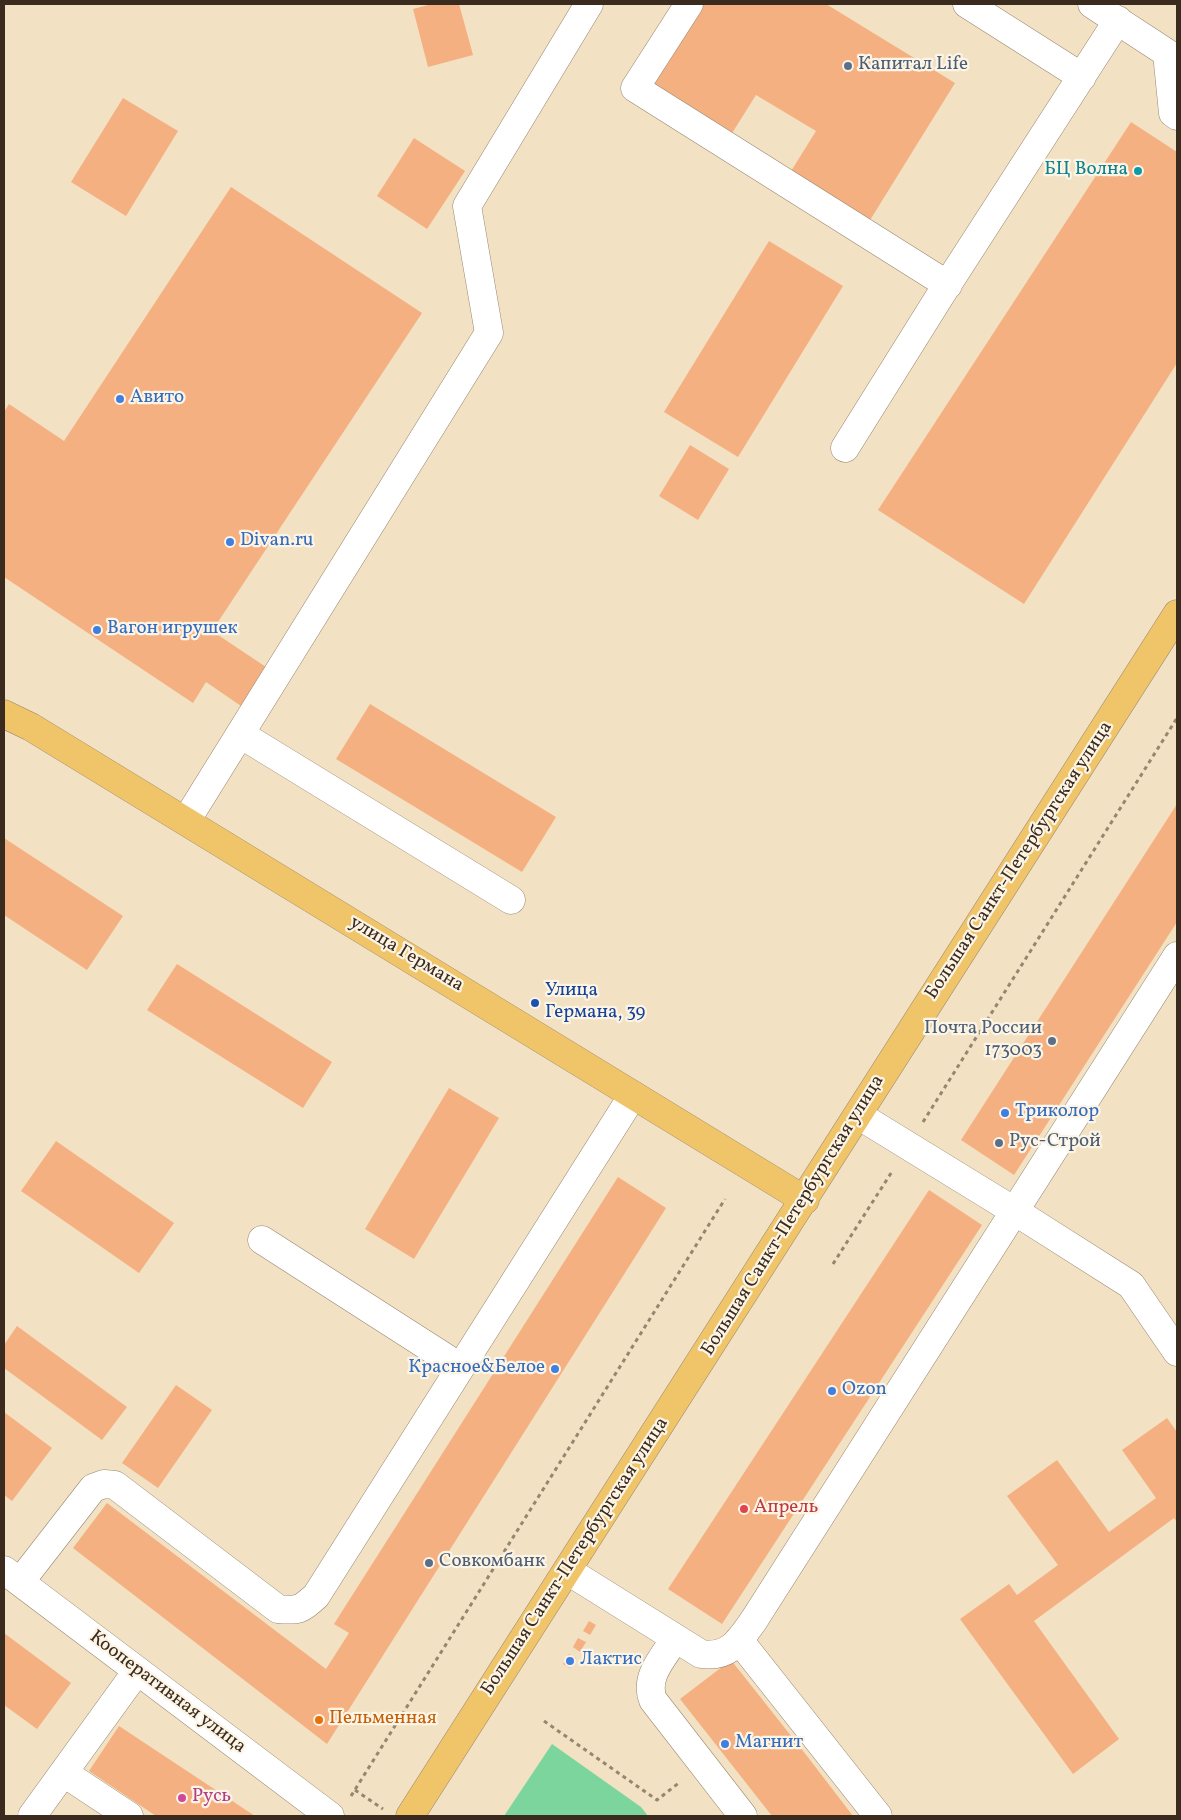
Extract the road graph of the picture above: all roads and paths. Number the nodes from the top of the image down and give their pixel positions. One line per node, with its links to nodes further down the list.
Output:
1 (589, 4): 13 (street)
2 (689, 4): 8 (street)
3 (967, 4): 6 (street)
4 (1092, 4): 5 (street)
5 (1118, 20): 6 (street); 7 (street)
6 (1082, 77): 8 (street)
7 (1177, 116)
8 (948, 285): 9 (street)
9 (845, 448)
10 (1177, 614): 18 (main road, Большая Санкт-Петербургская улица)
11 (4, 714): 14 (main road, улица Германа)
12 (1177, 718): 19 (path)
13 (240, 734): 14 (street); 15 (street)
14 (186, 821): 17 (main road, улица Германа)
15 (511, 900)
16 (1177, 956): 22 (street)
17 (633, 1095): 21 (main road, улица Германа); 26 (street)
18 (858, 1115): 19 (street); 21 (main road, Большая Санкт-Петербургская улица)
19 (908, 1146): 22 (street); 24 (path)
20 (725, 1198): 35 (path)
21 (805, 1200): 27 (main road, Большая Санкт-Петербургская улица)
22 (1016, 1212): 25 (street); 30 (street)
23 (262, 1240): 26 (street)
24 (833, 1264)
25 (1177, 1352)
26 (460, 1367): 28 (street)
27 (568, 1571): 29 (street); 37 (main road, Большая Санкт-Петербургская улица)
28 (12, 1576): 31 (street, Кооперативная улица)
29 (675, 1639): 30 (street); 33 (street)
30 (739, 1640): 41 (street)
31 (138, 1671): 34 (street); 36 (street, Кооперативная улица)
32 (544, 1721): 33 (path)
33 (702, 1764): 40 (street)
34 (64, 1773): 38 (street); 39 (street)
35 (355, 1790): 36 (path); 37 (path)
36 (338, 1810)
37 (399, 1814)
38 (32, 1816)
39 (129, 1816)
40 (743, 1816)
41 (878, 1816)

